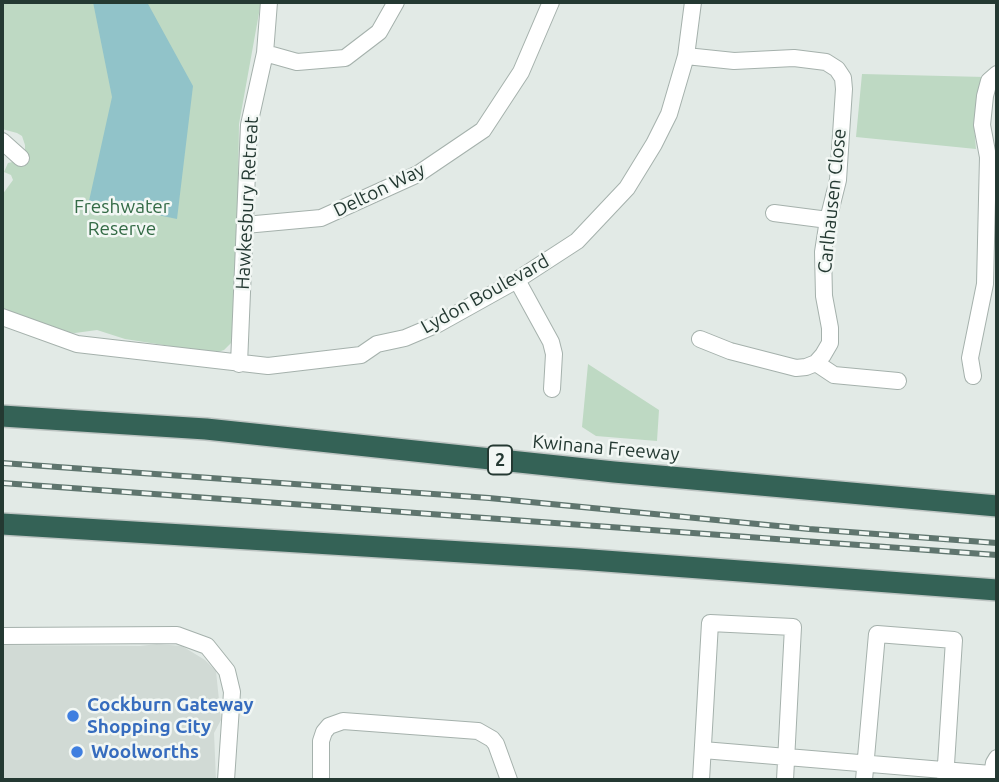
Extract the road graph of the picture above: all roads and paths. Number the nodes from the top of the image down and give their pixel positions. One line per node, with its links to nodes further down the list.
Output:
1 (269, 2): 5 (street, Hawkesbury Retreat)
2 (396, 2): 5 (street)
3 (551, 2): 13 (street, Delton Way)
4 (693, 2): 6 (street, Lydon Boulevard)
5 (265, 54): 13 (street, Hawkesbury Retreat)
6 (686, 56): 11 (street, Carlhausen Close); 14 (street, Lydon Boulevard)
7 (997, 74): 12 (street)
8 (2, 141): 9 (street)
9 (21, 158)
10 (774, 213): 11 (street)
11 (828, 220): 17 (street, Carlhausen Close)
12 (991, 224): 19 (street)
13 (245, 225): 18 (street, Hawkesbury Retreat)
14 (517, 280): 18 (street, Lydon Boulevard); 21 (street)
15 (2, 317): 18 (street, Lydon Boulevard)
16 (700, 339): 17 (street)
17 (816, 363): 20 (street)
18 (239, 364)
19 (973, 376)
20 (898, 382)
21 (552, 389)
22 (2, 404): 24 (highway)
23 (2, 416): 24 (highway, Kwinana Freeway / 2)
24 (81, 420): 25 (highway, Kwinana Freeway / 2)
25 (997, 506)
26 (2, 524): 27 (highway)
27 (54, 528): 28 (highway); 29 (highway)
28 (2, 530)
29 (997, 590)
30 (2, 636): 37 (street)
31 (703, 750): 32 (street); 32 (street); 40 (street)
32 (787, 757): 34 (street); 41 (street)
33 (997, 758): 36 (street)
34 (865, 763): 35 (street); 35 (street); 42 (street)
35 (945, 775): 36 (street)
36 (991, 777)
37 (226, 780)
38 (321, 780): 39 (street)
39 (509, 780)
40 (701, 780)
41 (785, 780)
42 (864, 780)

